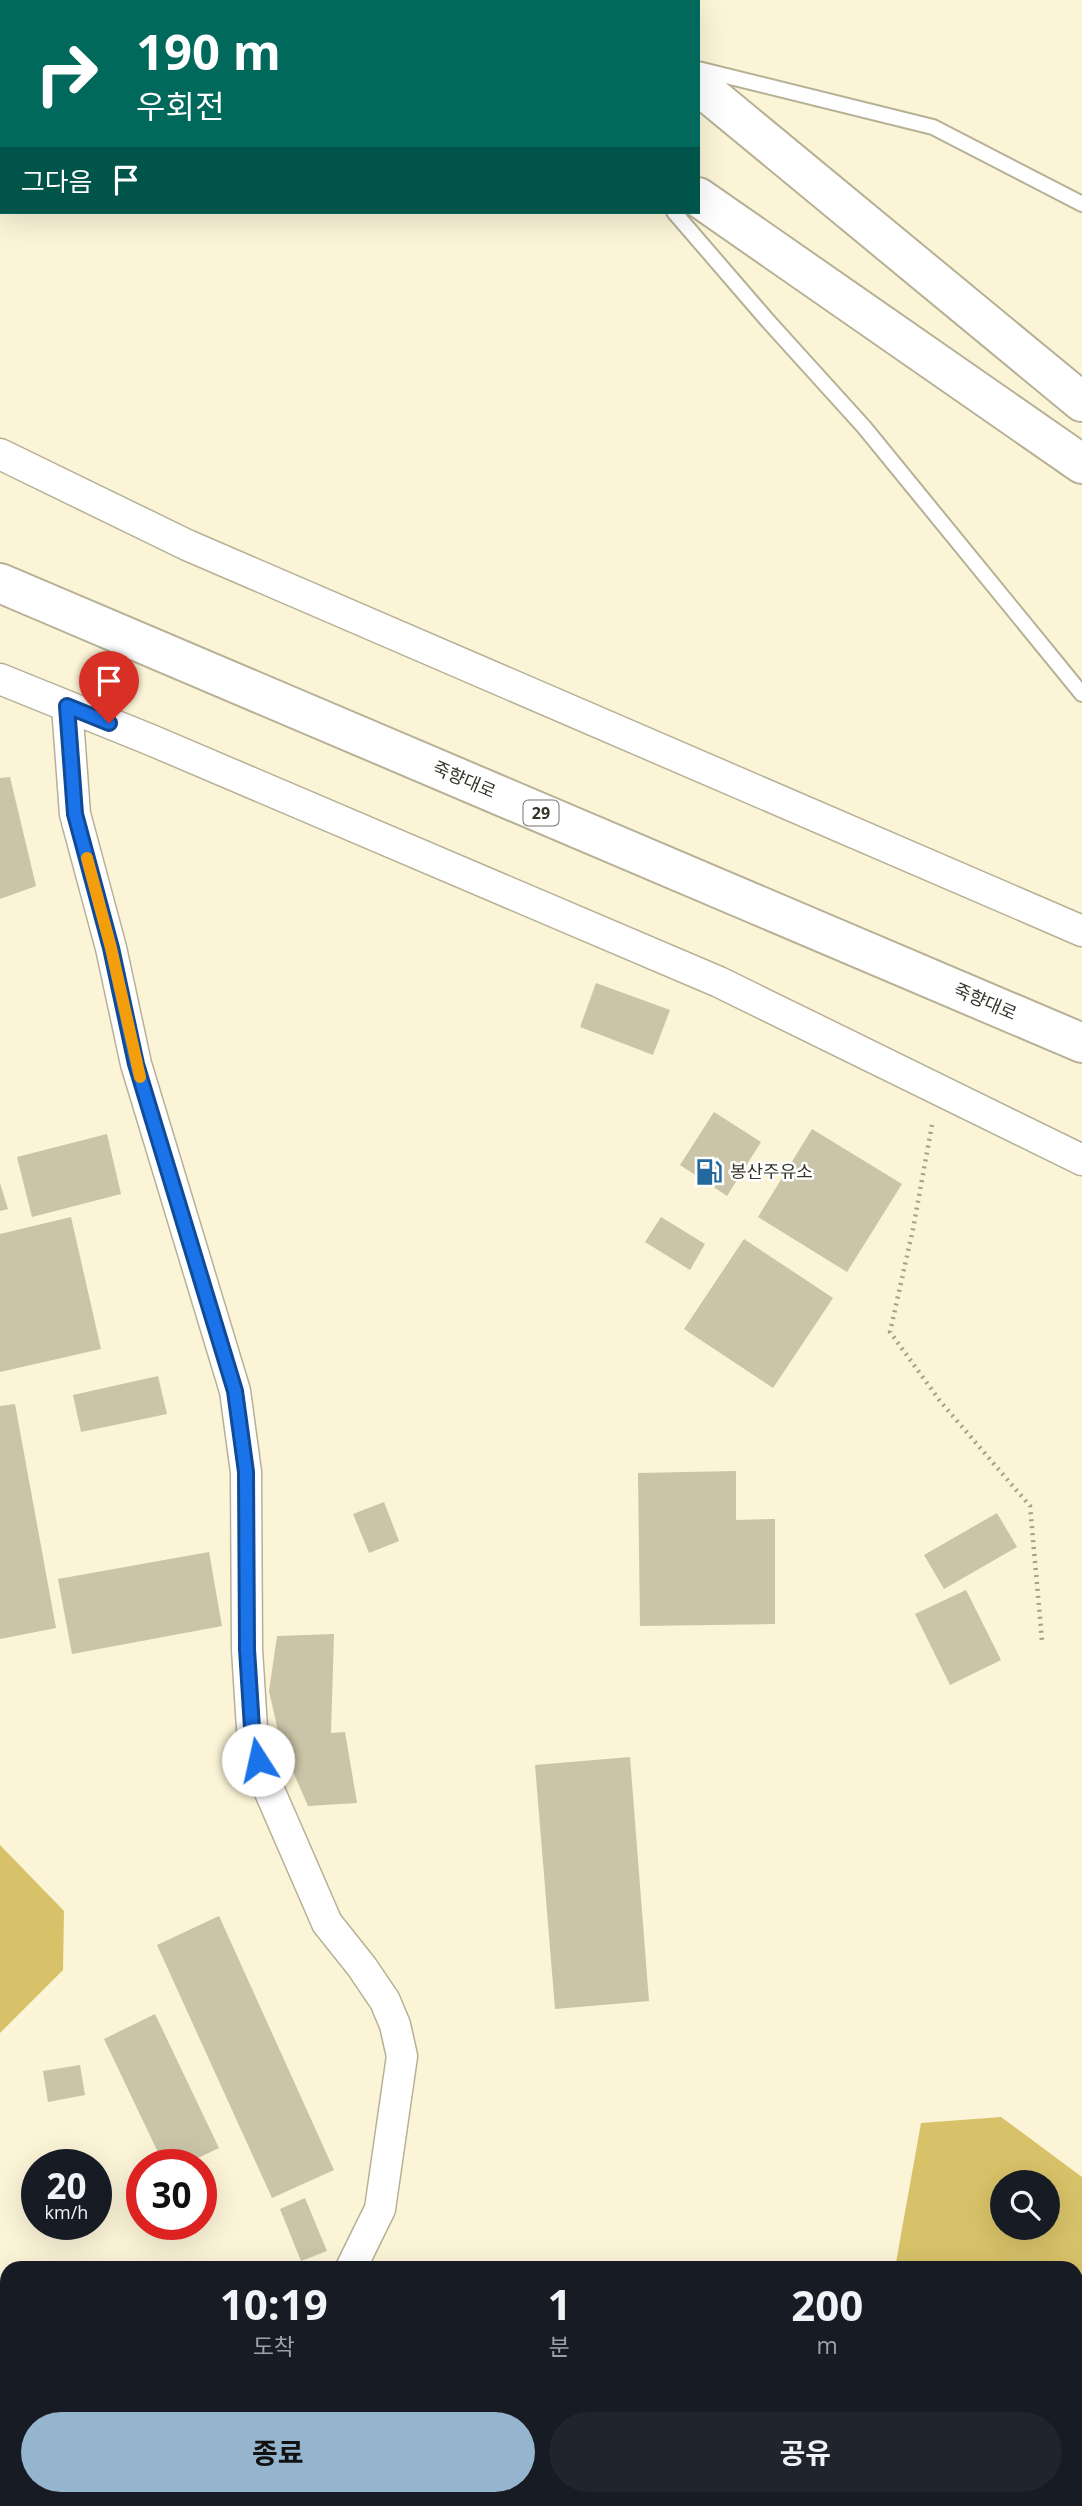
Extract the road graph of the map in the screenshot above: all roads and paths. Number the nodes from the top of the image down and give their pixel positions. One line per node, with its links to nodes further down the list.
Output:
1 (700, 69): 4 (lane)
2 (700, 87): 6 (main road)
3 (700, 198): 8 (main road)
4 (1082, 204)
5 (676, 214): 11 (lane)
6 (1082, 402)
7 (0, 454): 13 (street)
8 (1082, 464)
9 (0, 583): 14 (main road, 죽향대로 / 29)
10 (0, 679): 12 (street)
11 (1082, 694)
12 (67, 706): 15 (street); 18 (street)
13 (1082, 931)
14 (1082, 1043)
15 (938, 1090): 16 (street); 17 (path)
16 (1082, 1160)
17 (1042, 1640)
18 (354, 2261)

